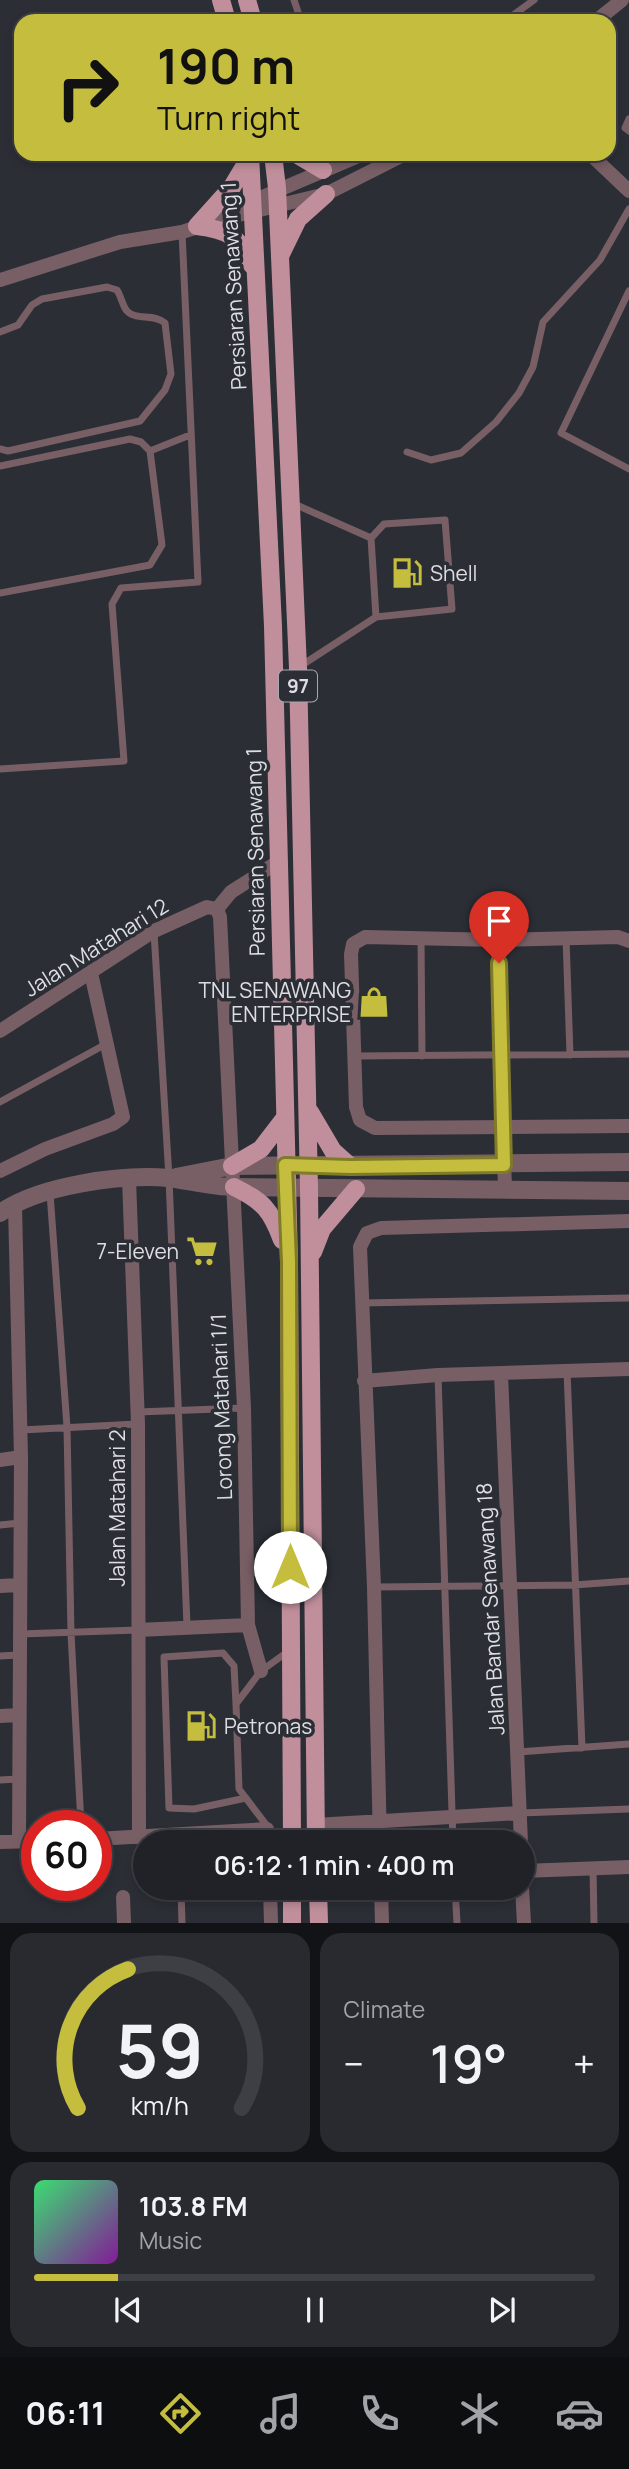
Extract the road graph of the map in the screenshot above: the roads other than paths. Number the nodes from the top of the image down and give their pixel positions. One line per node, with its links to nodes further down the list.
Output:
1 (534, 0): 3 (lane)
2 (622, 0): 4 (street)
3 (515, 14)
4 (605, 14)
5 (629, 119): 6 (lane)
6 (629, 131)
7 (247, 161): 21 (main road)
8 (250, 161): 18 (main road, Persiaran Senawang 1 / 97)
9 (274, 161): 15 (main road, 97)
10 (308, 161): 14 (main road)
11 (346, 161): 14 (street)
12 (391, 161): 17 (street)
13 (597, 161): 16 (street)
14 (323, 170): 15 (street)
15 (277, 188): 18 (street); 19 (main road, 97)
16 (629, 191)
17 (326, 194): 19 (street); 22 (main road)
18 (254, 206): 19 (street); 21 (street); 23 (main road, Persiaran Senawang 1 / 97)
19 (277, 208): 22 (main road, 97)
20 (629, 209): 30 (lane)
21 (190, 229): 23 (main road); 24 (street); 27 (lane)
22 (279, 258): 33 (main road, 97)
23 (254, 269): 39 (main road, Persiaran Senawang 1 / 97)
24 (0, 280)
25 (629, 291): 32 (lane)
26 (0, 332): 28 (lane)
27 (190, 435): 29 (lane); 38 (lane)
28 (0, 449)
29 (150, 451): 31 (lane); 35 (lane)
30 (407, 452)
31 (0, 466)
32 (629, 469)
33 (291, 502): 34 (lane); 37 (main road, 97)
34 (371, 538): 36 (lane); 36 (lane)
35 (0, 593)
36 (376, 617): 37 (lane)
37 (298, 668): 55 (main road, 97)
38 (0, 769)
39 (278, 863): 40 (street); 56 (main road, Persiaran Senawang 1 / 97)
40 (216, 909): 41 (street, Jalan Matahari 12); 63 (street, Lorong Matahari 1/1)
41 (154, 931): 46 (street, Jalan Matahari 12); 66 (lane)
42 (421, 938): 44 (street); 52 (street); 53 (lane)
43 (566, 938): 44 (street); 45 (street); 50 (lane)
44 (498, 940): 49 (street)
45 (629, 941)
46 (91, 973): 47 (street, Jalan Matahari 12); 48 (street)
47 (0, 1031)
48 (107, 1044): 54 (lane); 65 (street)
49 (501, 1055): 50 (lane); 53 (lane); 57 (street)
50 (570, 1055): 51 (lane)
51 (629, 1055)
52 (355, 1056): 53 (lane); 57 (street)
53 (422, 1056)
54 (0, 1102)
55 (306, 1105): 61 (main road, 97); 64 (main road)
56 (284, 1119): 60 (main road, Persiaran Senawang 1 / 97); 63 (main road)
57 (503, 1125): 58 (street); 62 (street)
58 (629, 1126)
59 (629, 1162): 62 (street)
60 (285, 1165): 61 (street); 63 (street); 69 (main road, Persiaran Senawang 1 / 97)
61 (308, 1165): 64 (street); 70 (main road, 97)
62 (504, 1165): 64 (street); 72 (street)
63 (232, 1167): 66 (street); 68 (street, Lorong Matahari 1/1)
64 (351, 1167)
65 (0, 1171)
66 (169, 1178): 67 (street); 68 (street); 87 (lane)
67 (129, 1179): 73 (street); 88 (street, Jalan Matahari 2)
68 (234, 1187): 69 (street); 77 (main road); 86 (street, Lorong Matahari 1/1)
69 (286, 1187): 70 (street); 77 (main road, Persiaran Senawang 1 / 97)
70 (309, 1188): 71 (street); 78 (main road, 97)
71 (356, 1189): 72 (street); 78 (main road)
72 (505, 1190): 74 (street)
73 (50, 1191): 75 (street); 89 (lane)
74 (629, 1191)
75 (5, 1206): 90 (street)
76 (629, 1221): 80 (street)
77 (287, 1253): 107 (main road, Persiaran Senawang 1 / 97)
78 (310, 1260): 128 (main road, 97)
79 (629, 1298): 80 (lane)
80 (361, 1303): 85 (street)
81 (629, 1368): 82 (street)
82 (567, 1370): 83 (street); 99 (lane)
83 (501, 1374): 84 (street); 98 (street, Jalan Bandar Senawang 18)
84 (438, 1375): 85 (street); 97 (lane)
85 (364, 1381): 101 (street)
86 (244, 1408): 87 (lane); 102 (street, Lorong Matahari 1/1)
87 (178, 1413): 88 (lane); 103 (lane)
88 (138, 1418): 89 (lane); 104 (street, Jalan Matahari 2)
89 (67, 1427): 90 (lane); 105 (lane)
90 (21, 1430): 91 (street)
91 (21, 1457): 92 (street); 93 (street)
92 (0, 1460)
93 (21, 1523): 94 (lane); 96 (street)
94 (0, 1525)
95 (629, 1581): 99 (lane)
96 (19, 1584): 100 (street); 106 (street)
97 (445, 1584): 98 (lane); 101 (lane); 123 (lane)
98 (510, 1584): 99 (lane); 116 (street, Jalan Bandar Senawang 18)
99 (574, 1585): 115 (lane)
100 (0, 1586)
101 (374, 1587): 124 (street)
102 (248, 1625): 103 (street); 110 (street, Lorong Matahari 1/1)
103 (187, 1626): 104 (street)
104 (138, 1630): 105 (lane); 125 (street, Jalan Matahari 2)
105 (71, 1633): 106 (lane); 121 (lane)
106 (18, 1634): 108 (street)
107 (290, 1650): 110 (lane); 127 (main road, Persiaran Senawang 1 / 97)
108 (19, 1655): 109 (lane); 112 (street)
109 (0, 1656)
110 (261, 1671): 111 (lane)
111 (236, 1704): 119 (lane); 119 (lane)
112 (19, 1715): 113 (street); 117 (street)
113 (0, 1716)
114 (629, 1744): 115 (lane)
115 (582, 1748): 116 (lane)
116 (518, 1752): 122 (street, Jalan Bandar Senawang 18)
117 (19, 1779): 118 (lane); 136 (street)
118 (0, 1780)
119 (246, 1798): 126 (lane)
120 (629, 1809): 122 (lane)
121 (80, 1810)
122 (520, 1813): 123 (street); 132 (street, Jalan Bandar Senawang 18)
123 (451, 1818): 124 (street); 131 (lane)
124 (380, 1823): 129 (street); 130 (street)
125 (139, 1830)
126 (264, 1830)
127 (292, 1830)
128 (316, 1830)
129 (339, 1830)
130 (380, 1830)
131 (452, 1830)
132 (521, 1830)
133 (133, 1837): 134 (street)
134 (112, 1838)
135 (0, 1842): 136 (street)
136 (19, 1842)
137 (629, 1867): 138 (street)
138 (593, 1868): 139 (street); 156 (lane)
139 (535, 1870)
140 (123, 1898): 148 (street)
141 (181, 1900): 149 (lane)
142 (270, 1900): 150 (street)
143 (292, 1900): 151 (main road)
144 (318, 1900): 152 (main road)
145 (382, 1900): 153 (street)
146 (456, 1900): 154 (lane)
147 (523, 1900): 155 (street)
148 (124, 1923)
149 (182, 1923)
150 (271, 1923)
151 (292, 1923)
152 (319, 1923)
153 (382, 1923)
154 (457, 1923)
155 (524, 1923)
156 (594, 1923)

